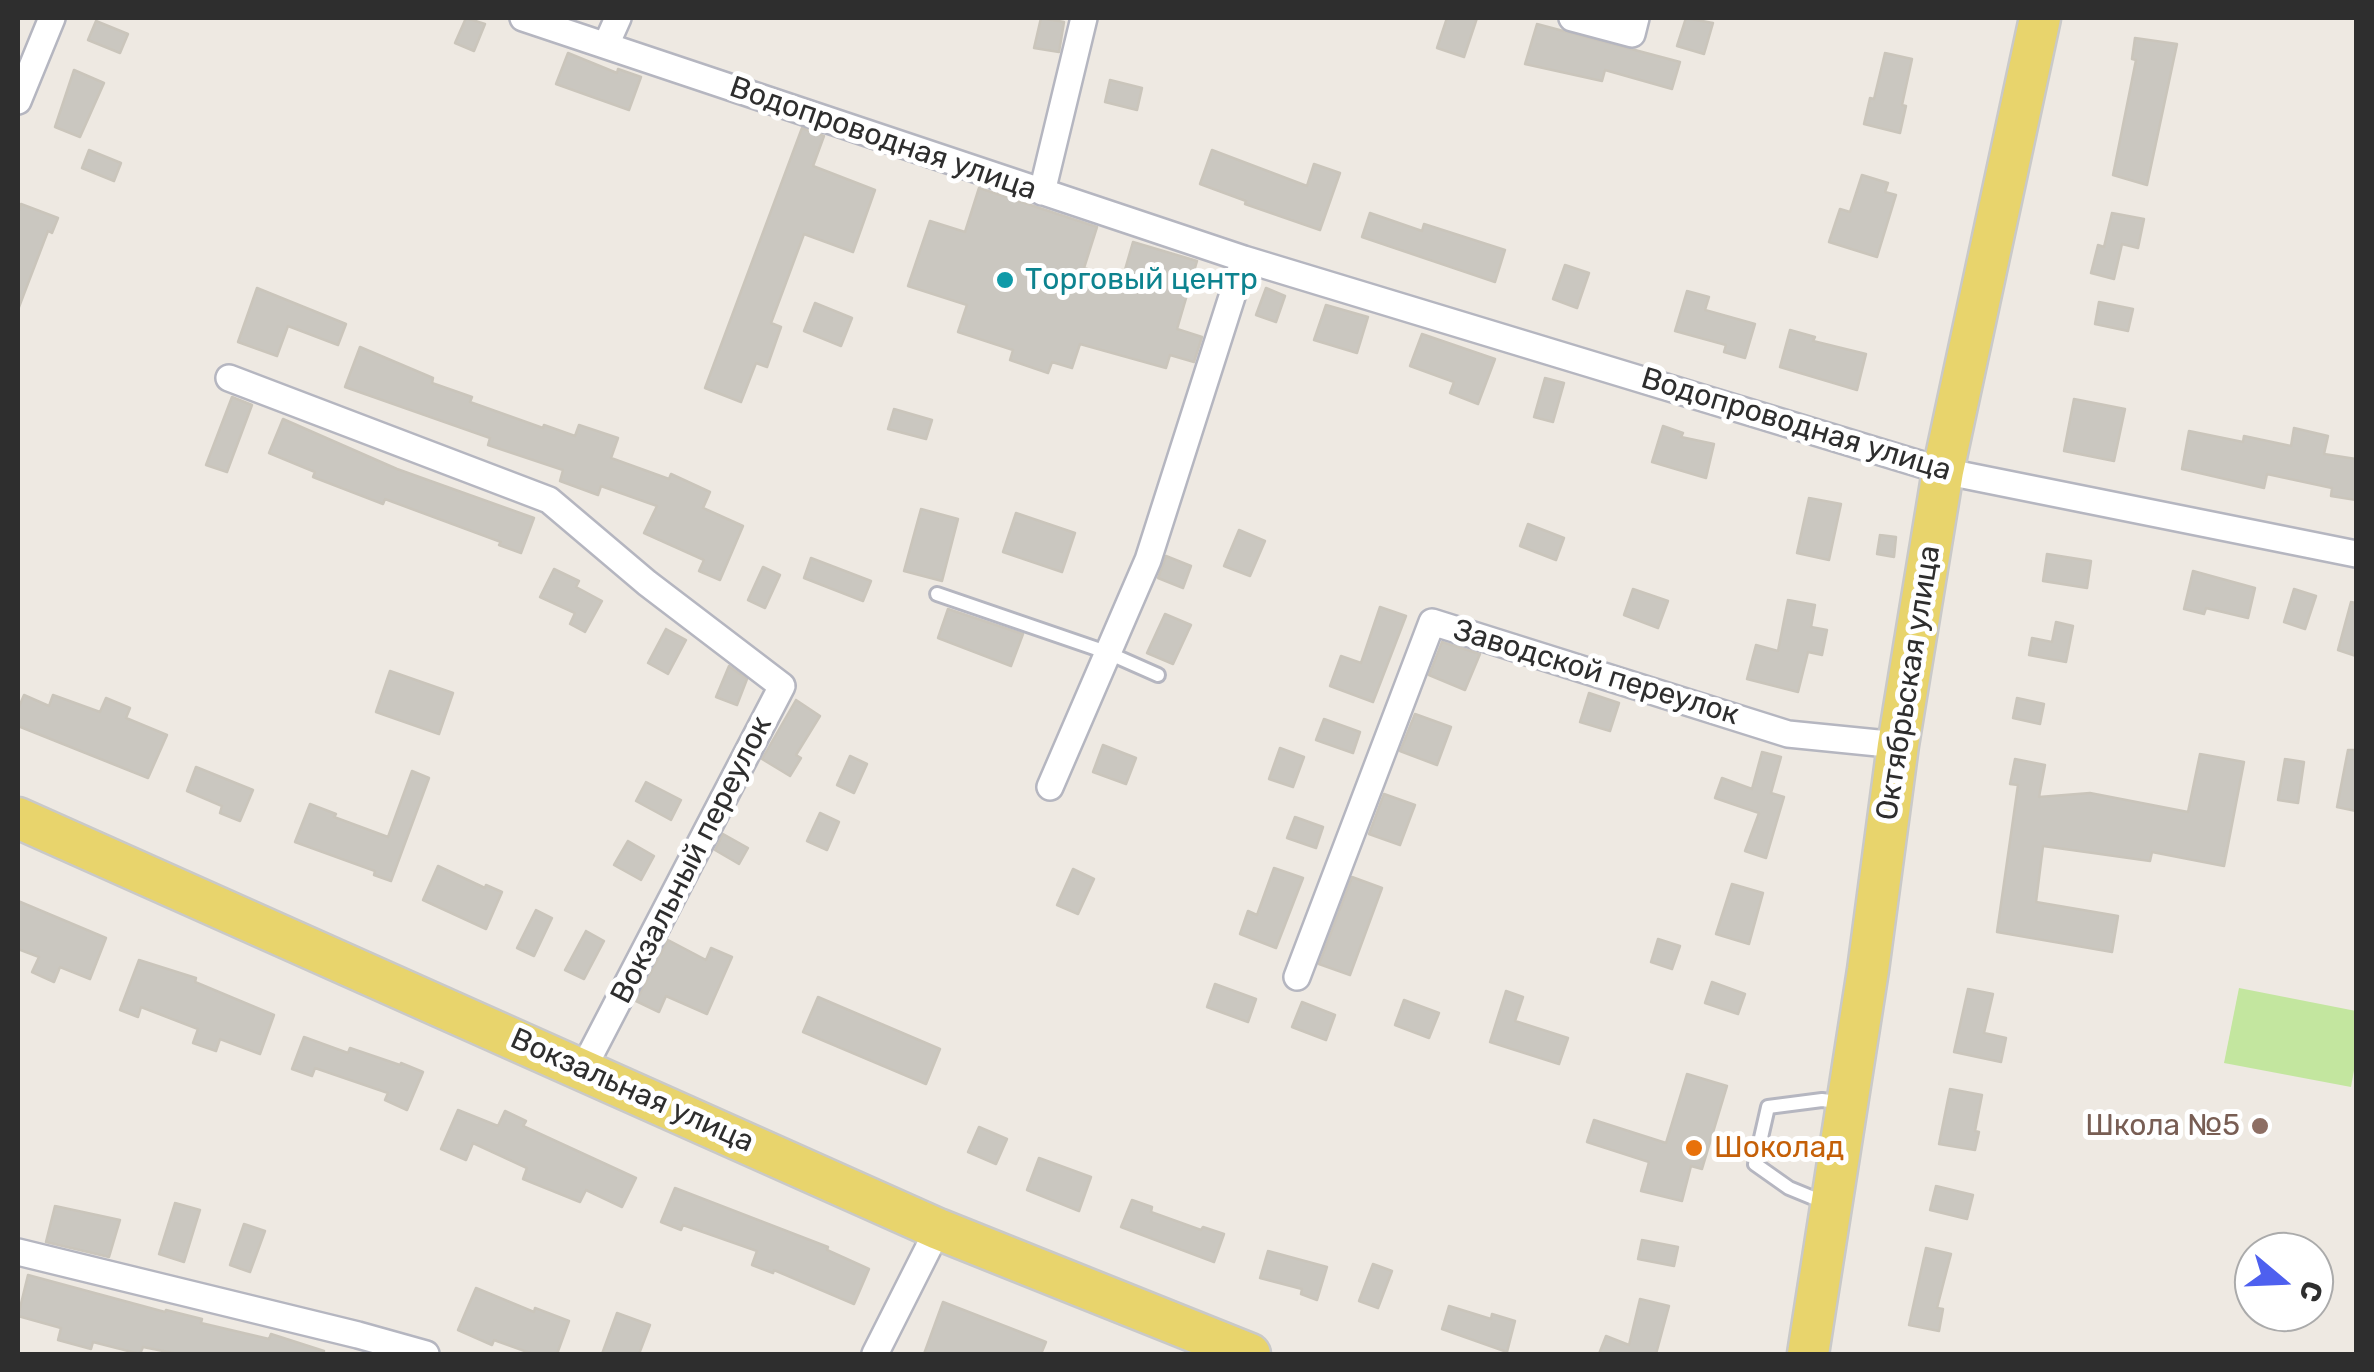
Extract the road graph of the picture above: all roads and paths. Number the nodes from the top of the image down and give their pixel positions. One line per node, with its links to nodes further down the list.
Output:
1 (52, 18): 9 (street)
2 (523, 18): 8 (street, Водопроводная улица)
3 (618, 18): 8 (street)
4 (1084, 18): 10 (street)
5 (1572, 18): 6 (street)
6 (1636, 18)
7 (2040, 18): 13 (main road, Октябрьская улица)
8 (606, 45): 10 (street, Водопроводная улица)
9 (18, 101)
10 (1042, 192): 11 (street, Водопроводная улица)
11 (1244, 258): 13 (street, Водопроводная улица); 16 (street)
12 (229, 378): 22 (street, Вокзальный переулок)
13 (1943, 471): 14 (street, Водопроводная улица); 18 (main road, Октябрьская улица)
14 (2356, 554)
15 (938, 594): 16 (lane)
16 (1106, 652): 17 (lane); 19 (street)
17 (1158, 675)
18 (1898, 746): 21 (street, Заводской переулок); 23 (main road, Октябрьская улица)
19 (1050, 788)
20 (18, 818): 22 (main road, Вокзальная улица)
21 (1297, 977)
22 (583, 1069): 25 (main road, Вокзальная улица)
23 (1847, 1104): 24 (main road, Октябрьская улица); 24 (lane)
24 (1831, 1205): 30 (main road, Октябрьская улица)
25 (938, 1229): 28 (street); 29 (main road, Вокзальная улица)
26 (18, 1252): 27 (street)
27 (426, 1354)
28 (875, 1354)
29 (1250, 1354)
30 (1808, 1354)

